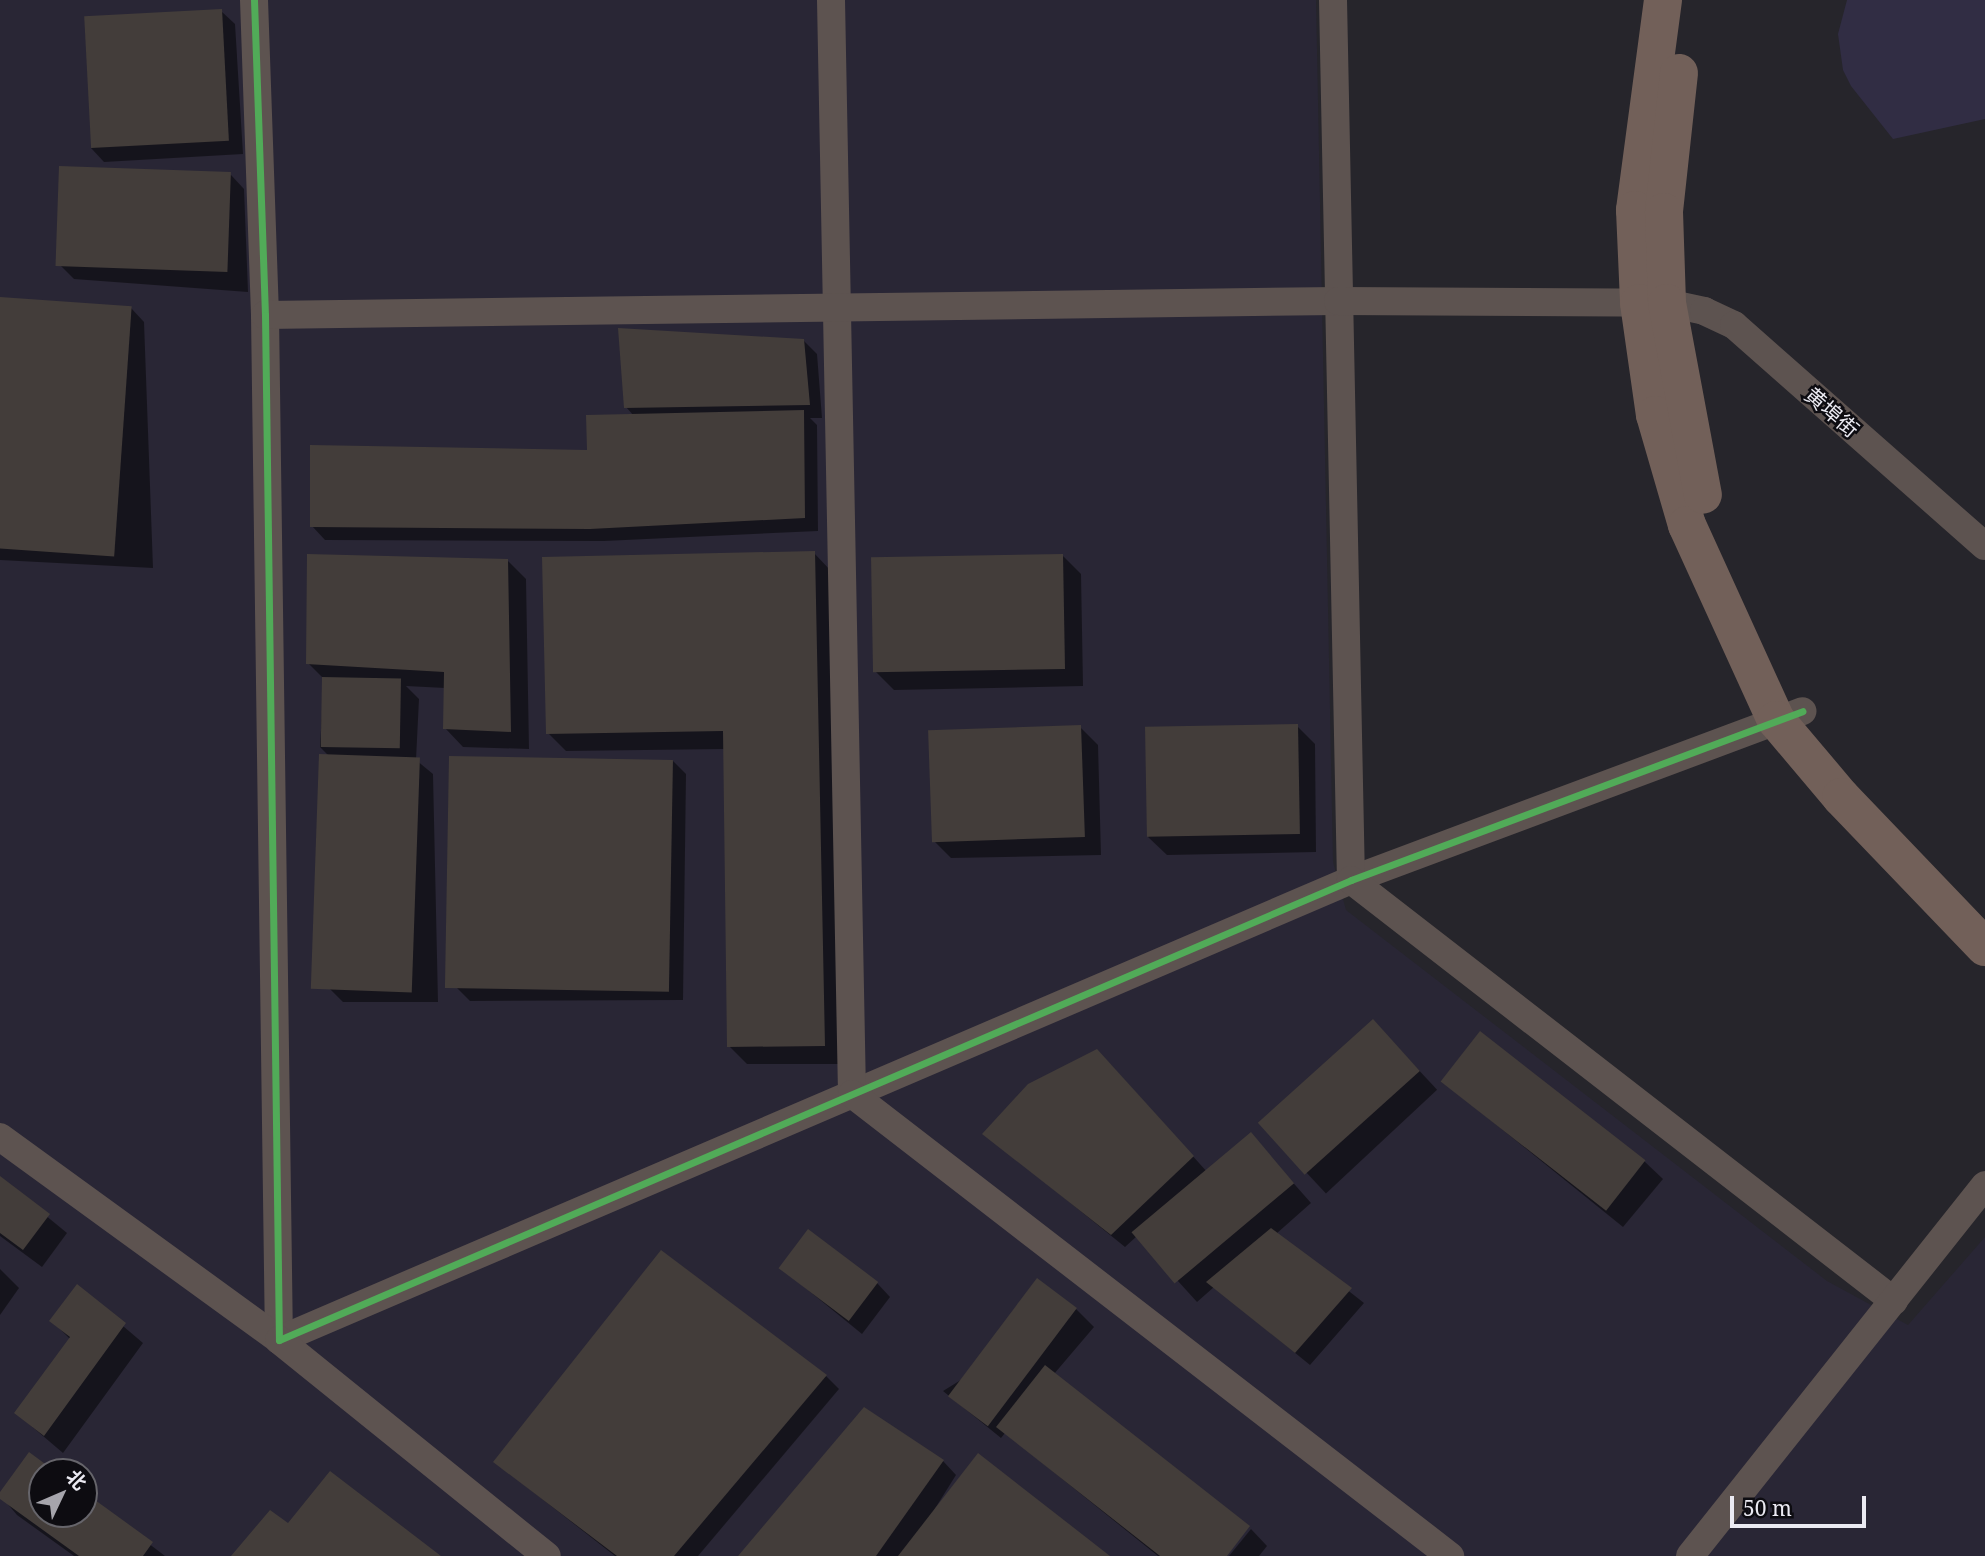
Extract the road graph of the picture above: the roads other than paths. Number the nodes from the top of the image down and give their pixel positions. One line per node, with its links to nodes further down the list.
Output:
1 (254, 0): 9 (street)
2 (831, 0): 8 (street)
3 (1333, 0): 6 (street)
4 (1663, 0): 7 (highway)
5 (1688, 0): 7 (highway)
6 (1338, 301): 7 (street, 黄埠街); 8 (street, 黄埠街); 12 (street)
7 (1653, 303): 10 (street, 黄埠街); 11 (highway)
8 (838, 306): 9 (street, 黄埠街); 15 (street)
9 (265, 315): 19 (street)
10 (1985, 545)
11 (1789, 715): 12 (street); 13 (highway); 14 (highway)
12 (1351, 880): 15 (street); 18 (street)
13 (1985, 916)
14 (1985, 947)
15 (852, 1094): 19 (street); 21 (street)
16 (0, 1137): 19 (street)
17 (1985, 1185): 18 (street)
18 (1894, 1301): 22 (street)
19 (279, 1340): 20 (street)
20 (547, 1556)
21 (1450, 1556)
22 (1690, 1556)

